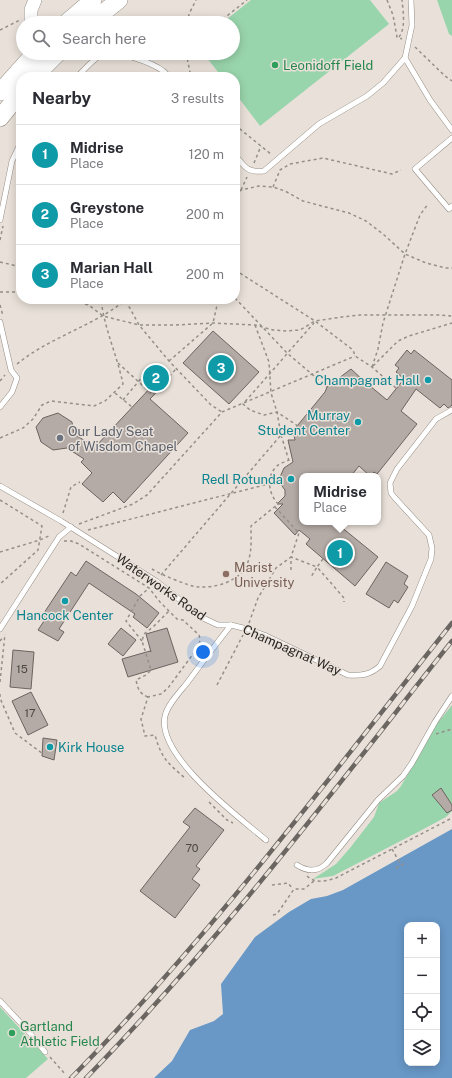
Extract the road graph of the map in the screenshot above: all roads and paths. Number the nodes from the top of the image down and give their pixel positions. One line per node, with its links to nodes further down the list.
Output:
1 (93, 0): 9 (highway)
2 (119, 0): 10 (highway)
3 (196, 0): 11 (path)
4 (247, 0): 12 (path)
5 (402, 0): 15 (path)
6 (411, 0): 16 (lane)
7 (35, 1): 8 (street)
8 (29, 16)
9 (74, 16)
10 (99, 16)
11 (189, 16)
12 (227, 16)
13 (16, 25): 14 (path)
14 (0, 30)
15 (399, 37)
16 (405, 58): 32 (lane); 35 (lane)
17 (28, 60): 22 (highway)
18 (51, 60): 23 (highway)
19 (95, 60): 24 (lane)
20 (137, 60): 25 (lane)
21 (188, 60): 26 (path)
22 (17, 72)
23 (39, 72)
24 (82, 72)
25 (164, 72)
26 (191, 72)
27 (16, 74): 28 (highway)
28 (0, 92)
29 (16, 98): 30 (highway)
30 (0, 118)
31 (240, 129): 35 (path)
32 (452, 130)
33 (452, 138): 42 (lane)
34 (16, 153): 43 (lane)
35 (277, 160): 36 (lane); 37 (path)
36 (240, 161)
37 (285, 167): 38 (path); 39 (path)
38 (401, 170)
39 (273, 187): 40 (path); 44 (path)
40 (240, 191)
41 (428, 204): 44 (path)
42 (450, 207)
43 (0, 220)
44 (405, 254): 47 (path); 59 (path)
45 (0, 262): 46 (path)
46 (16, 266)
47 (452, 268)
48 (240, 273): 61 (path)
49 (0, 292): 50 (path)
50 (16, 292)
51 (240, 303): 67 (path)
52 (85, 304): 58 (path)
53 (88, 304): 58 (path)
54 (102, 304): 58 (path)
55 (119, 304): 58 (path)
56 (129, 304): 65 (path)
57 (217, 304): 63 (path)
58 (103, 316): 65 (path); 71 (path); 74 (path)
59 (386, 316): 60 (path); 61 (path); 72 (path)
60 (452, 316)
61 (315, 321): 67 (path); 68 (path); 69 (path)
62 (0, 322): 74 (lane)
63 (213, 323): 65 (path); 66 (path); 70 (path)
64 (452, 323): 72 (path)
65 (139, 324): 70 (path)
66 (255, 325): 67 (path); 75 (path)
67 (263, 326): 68 (path)
68 (287, 354): 75 (path); 76 (path)
69 (355, 356): 72 (path); 76 (path)
70 (169, 361): 73 (path)
71 (118, 363): 79 (path); 82 (path)
72 (372, 367): 81 (path)
73 (176, 369): 79 (path); 89 (path)
74 (11, 370): 78 (path); 86 (lane)
75 (270, 373): 83 (path); 85 (path)
76 (313, 375): 80 (path); 83 (path)
77 (144, 376): 79 (path)
78 (0, 381)
79 (138, 382): 84 (path)
80 (327, 387)
81 (396, 388)
82 (115, 393): 84 (path); 93 (path)
83 (271, 393): 85 (path); 90 (path)
84 (123, 400): 87 (path)
85 (243, 404): 89 (path); 90 (path)
86 (0, 407)
87 (132, 407)
88 (452, 410): 124 (lane, Champagnat Way)
89 (222, 412): 104 (path)
90 (278, 412): 91 (path); 92 (path)
91 (298, 426)
92 (281, 436): 94 (path); 100 (path)
93 (0, 438)
94 (289, 460): 95 (path); 98 (path)
95 (290, 464)
96 (280, 480): 98 (path)
97 (80, 482): 103 (path)
98 (269, 483): 100 (path); 102 (path)
99 (0, 486): 103 (lane, Waterworks Road)
100 (234, 491): 106 (path); 115 (path)
101 (0, 500): 107 (path)
102 (274, 507): 110 (path); 115 (path)
103 (62, 521): 104 (lane, Waterworks Road)
104 (71, 527): 117 (lane, Waterworks Road); 123 (lane)
105 (52, 534): 107 (path)
106 (94, 534)
107 (40, 540): 109 (path); 118 (path)
108 (61, 542): 119 (path)
109 (0, 552)
110 (291, 557): 113 (path); 114 (path); 124 (path)
111 (323, 559): 113 (path)
112 (149, 567): 115 (path)
113 (317, 567): 116 (path); 120 (path)
114 (291, 570)
115 (161, 574): 117 (path)
116 (311, 577)
117 (156, 581): 119 (path); 122 (lane, Waterworks Road)
118 (0, 584)
119 (149, 588): 121 (path); 128 (path)
120 (344, 602)
121 (169, 611): 128 (path); 133 (path)
122 (231, 625): 124 (lane, Champagnat Way); 141 (lane)
123 (0, 629)
124 (247, 629): 130 (path)
125 (7, 630): 126 (path)
126 (4, 636): 127 (path); 129 (path)
127 (0, 641)
128 (142, 641): 133 (path)
129 (0, 682)
130 (217, 685)
131 (0, 694): 136 (path)
132 (452, 696): 135 (lane)
133 (148, 697): 137 (path)
134 (452, 729): 135 (path)
135 (427, 737): 144 (lane)
136 (43, 754)
137 (188, 780)
138 (208, 800): 140 (path)
139 (452, 818): 142 (path)
140 (233, 823)
141 (266, 840)
142 (392, 850): 145 (path); 148 (path)
143 (405, 863): 145 (path)
144 (298, 865)
145 (401, 866): 146 (path)
146 (396, 868)
147 (305, 875): 148 (path)
148 (314, 881): 150 (path)
149 (272, 885): 150 (path)
150 (294, 889): 151 (path)
151 (273, 914)
152 (0, 1001): 153 (lane)
153 (45, 1052): 154 (path)
154 (66, 1075)

